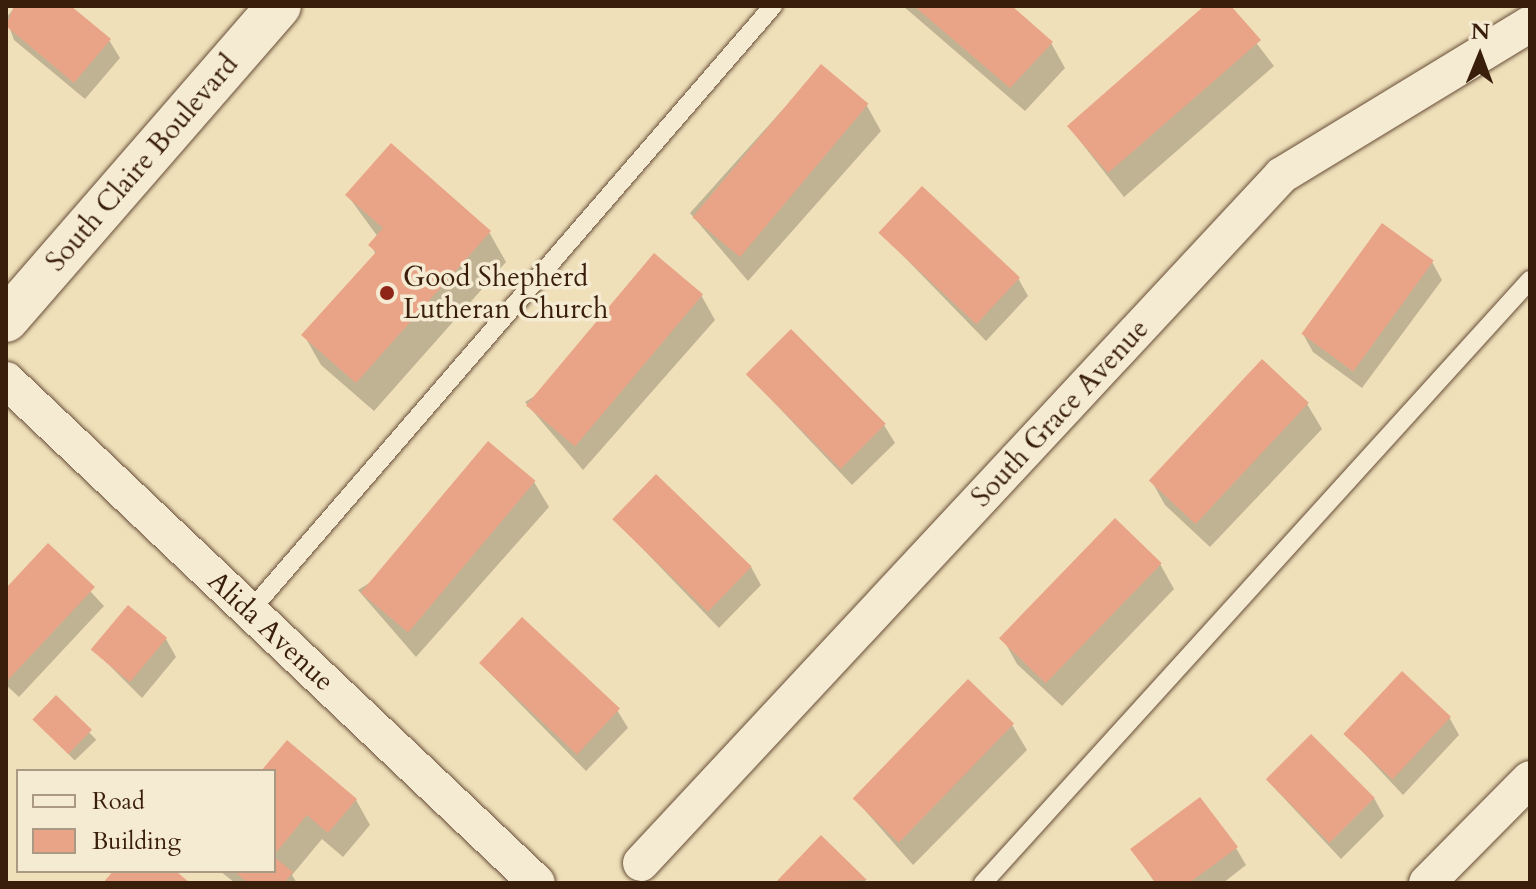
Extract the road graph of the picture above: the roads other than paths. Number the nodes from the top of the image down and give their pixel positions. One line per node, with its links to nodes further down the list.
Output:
1 (279, 6): 5 (street, South Claire Boulevard)
2 (773, 6): 7 (lane)
3 (1530, 24): 9 (street, South Grace Avenue)
4 (1530, 280): 11 (lane)
5 (6, 320)
6 (6, 380): 7 (street, Alida Avenue)
7 (250, 611): 10 (street, Alida Avenue)
8 (1530, 779): 12 (street)
9 (641, 863)
10 (537, 883)
11 (983, 883)
12 (1427, 883)

